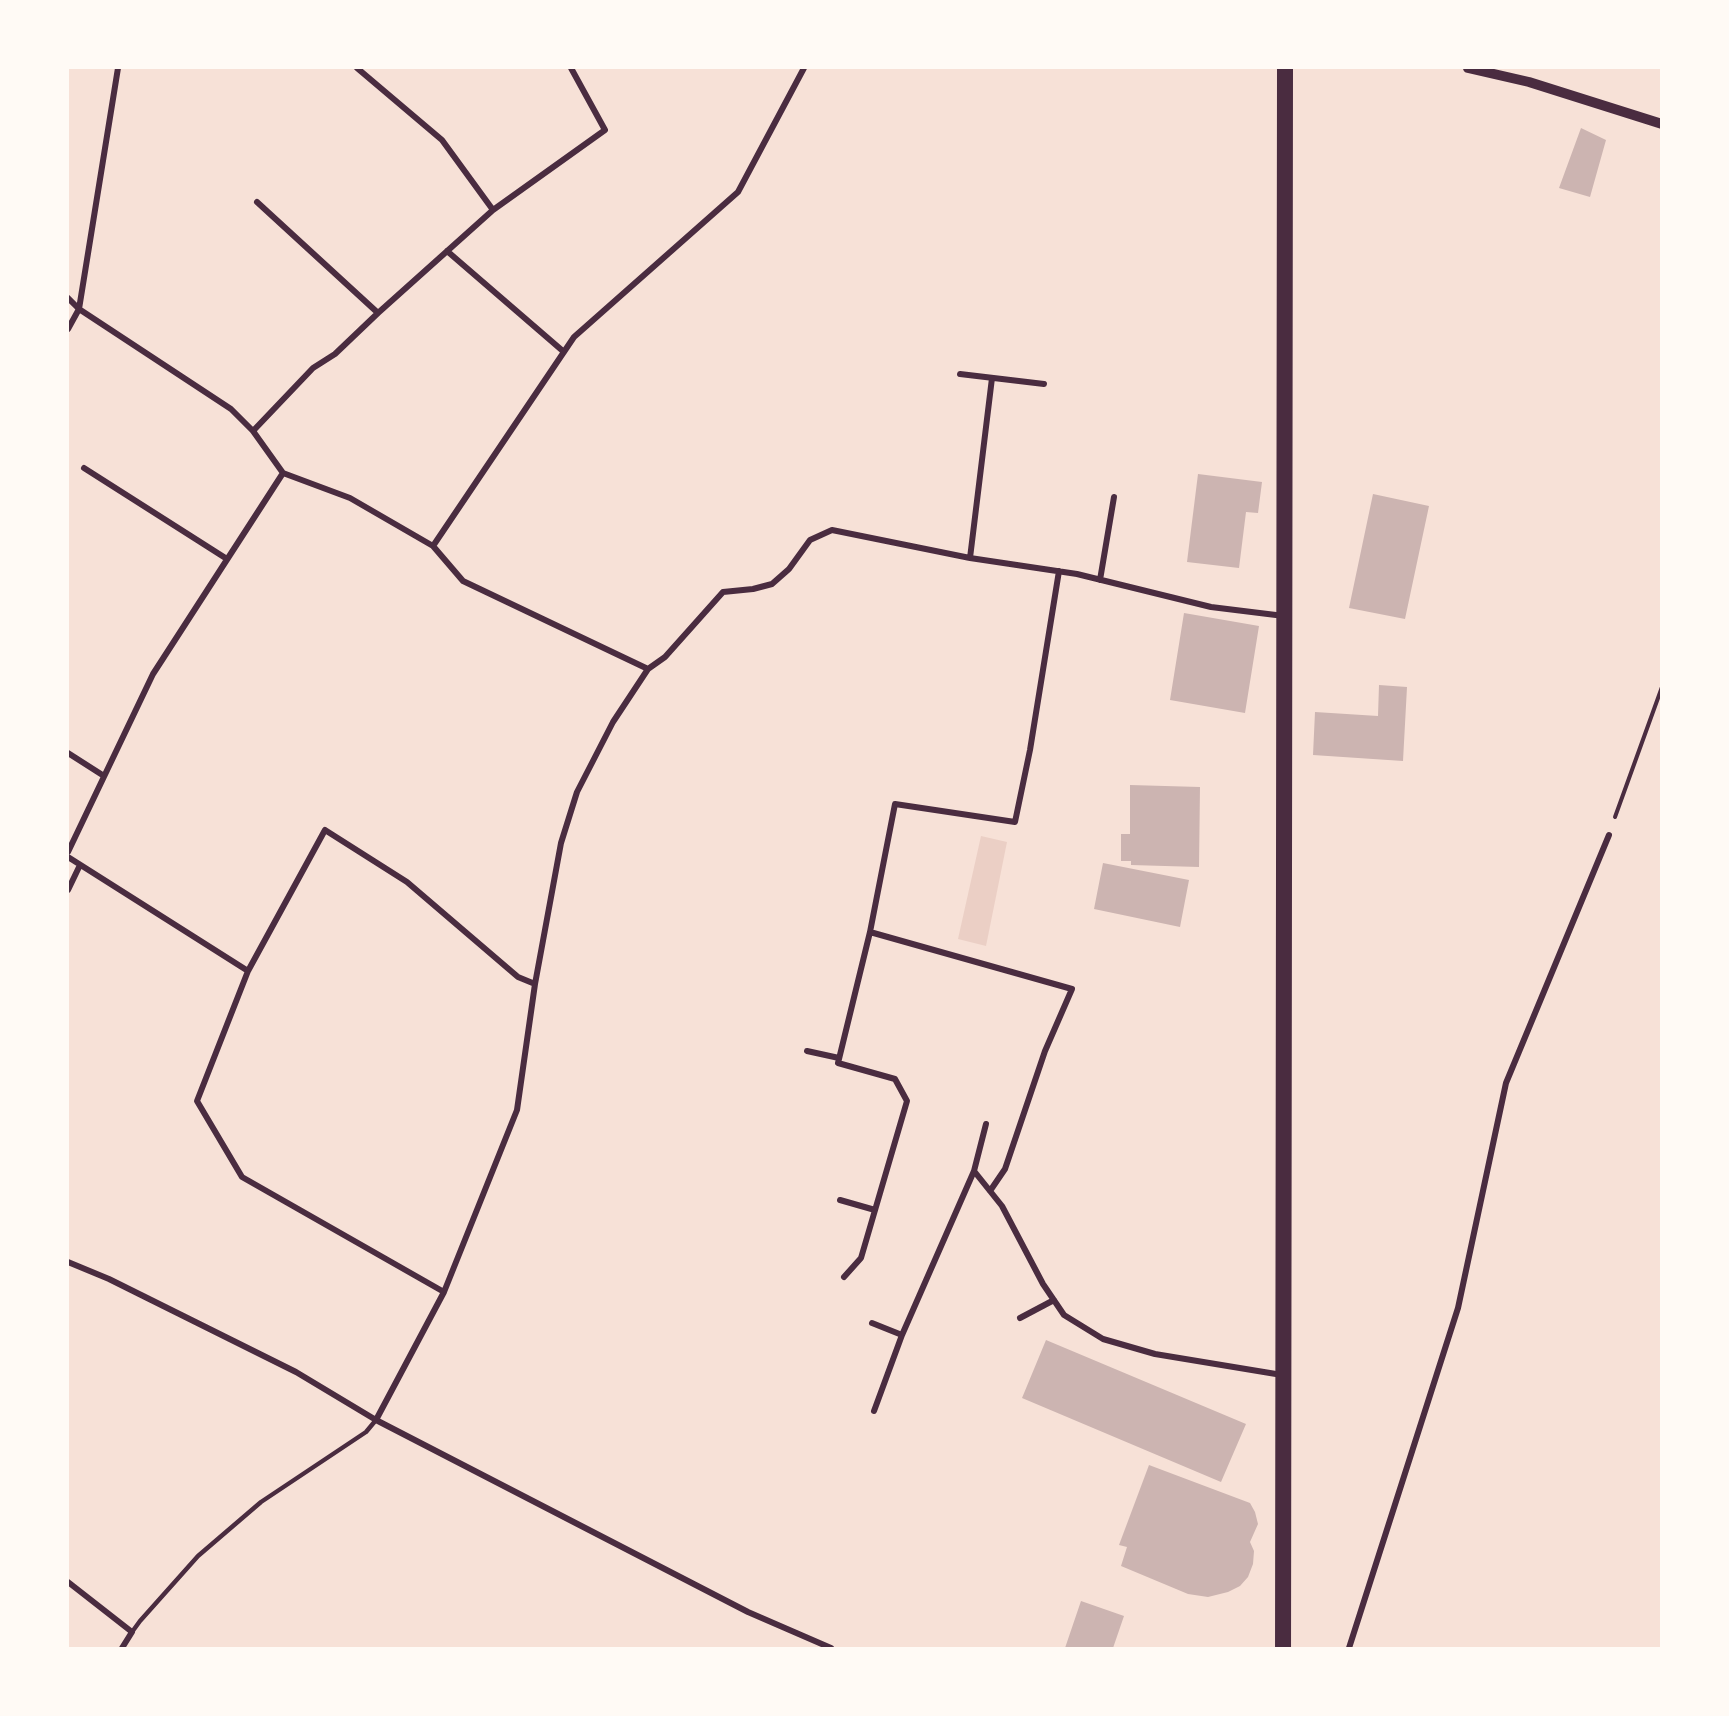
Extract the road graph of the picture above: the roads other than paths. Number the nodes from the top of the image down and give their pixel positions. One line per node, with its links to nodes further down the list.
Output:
1 (118, 68): 12 (street)
2 (357, 68): 9 (street)
3 (571, 68): 9 (street)
4 (804, 68): 15 (street)
5 (1285, 68): 28 (highway)
6 (1468, 68): 7 (street)
7 (1662, 124)
8 (257, 202): 13 (street)
9 (493, 210): 10 (street)
10 (447, 251): 13 (street); 15 (street)
11 (68, 298): 12 (street)
12 (79, 309): 14 (street); 19 (street)
13 (378, 313): 19 (street)
14 (68, 329)
15 (564, 352): 23 (street)
16 (960, 375): 17 (street)
17 (992, 378): 18 (street); 24 (street)
18 (1044, 384)
19 (253, 431): 21 (street)
20 (84, 468): 25 (street)
21 (283, 473): 23 (street); 25 (street)
22 (1114, 497): 27 (street)
23 (433, 546): 29 (street)
24 (970, 558): 26 (street); 29 (street)
25 (227, 559): 31 (street)
26 (1059, 571): 27 (street); 37 (street)
27 (1100, 580): 28 (street)
28 (1285, 616): 54 (highway)
29 (648, 669): 39 (street)
30 (68, 753): 31 (street)
31 (104, 776): 33 (street)
32 (1609, 835): 62 (street)
33 (68, 852)
34 (68, 857): 35 (street)
35 (80, 865): 36 (street); 38 (street)
36 (68, 890)
37 (870, 932): 41 (street); 44 (street)
38 (248, 971): 39 (street); 49 (street)
39 (535, 984): 49 (street)
40 (807, 1051): 41 (street)
41 (839, 1058): 46 (street)
42 (986, 1124): 43 (street)
43 (974, 1171): 44 (street); 53 (street)
44 (990, 1191): 50 (street)
45 (840, 1200): 46 (street)
46 (875, 1210): 48 (street)
47 (68, 1262): 56 (street)
48 (844, 1277)
49 (444, 1292): 56 (street)
50 (1054, 1300): 51 (street); 54 (street)
51 (1020, 1318)
52 (872, 1323): 53 (street)
53 (902, 1335): 55 (street)
54 (1283, 1375): 61 (highway)
55 (874, 1410)
56 (376, 1420): 58 (lane); 60 (street)
57 (68, 1582): 58 (street)
58 (132, 1632): 59 (street)
59 (122, 1648)
60 (829, 1648)
61 (1283, 1648)
62 (1349, 1648)

